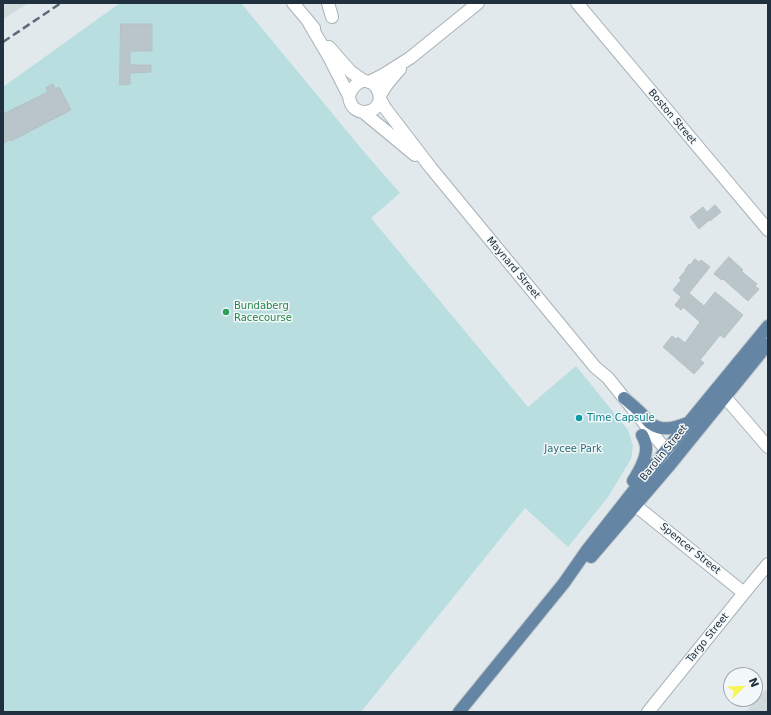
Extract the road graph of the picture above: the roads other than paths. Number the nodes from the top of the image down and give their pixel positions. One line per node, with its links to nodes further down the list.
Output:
1 (293, 3): 6 (street)
2 (328, 3): 5 (street)
3 (577, 3): 13 (street, Boston Street)
4 (474, 5): 7 (street)
5 (332, 17)
6 (309, 23): 8 (street); 9 (street)
7 (410, 58): 8 (street); 10 (street)
8 (366, 81): 9 (street); 10 (street)
9 (349, 96): 11 (street)
10 (380, 98): 11 (street); 12 (street, Maynard Street)
11 (363, 112): 12 (street, Maynard Street)
12 (431, 168): 16 (street, Maynard Street)
13 (768, 230)
14 (768, 326): 19 (main road, Barolin Street)
15 (768, 344): 17 (main road, Barolin Street)
16 (595, 368): 18 (street, Maynard Street); 20 (street, Maynard Street)
17 (726, 397): 21 (street); 23 (main road, Barolin Street)
18 (624, 398): 19 (main road); 22 (street, Maynard Street)
19 (688, 423): 22 (main road, Barolin Street)
20 (642, 435): 22 (street, Maynard Street); 25 (main road)
21 (768, 447)
22 (663, 453): 23 (street, Maynard Street); 25 (main road, Barolin Street)
23 (672, 463): 24 (main road, Barolin Street)
24 (636, 506): 27 (main road, Barolin Street); 28 (street, Spencer Street)
25 (600, 533): 27 (main road, Barolin Street)
26 (768, 564): 28 (street, Targo Street)
27 (564, 583): 29 (main road, Barolin Street)
28 (744, 592): 30 (street, Targo Street)
29 (459, 712)
30 (648, 712)

